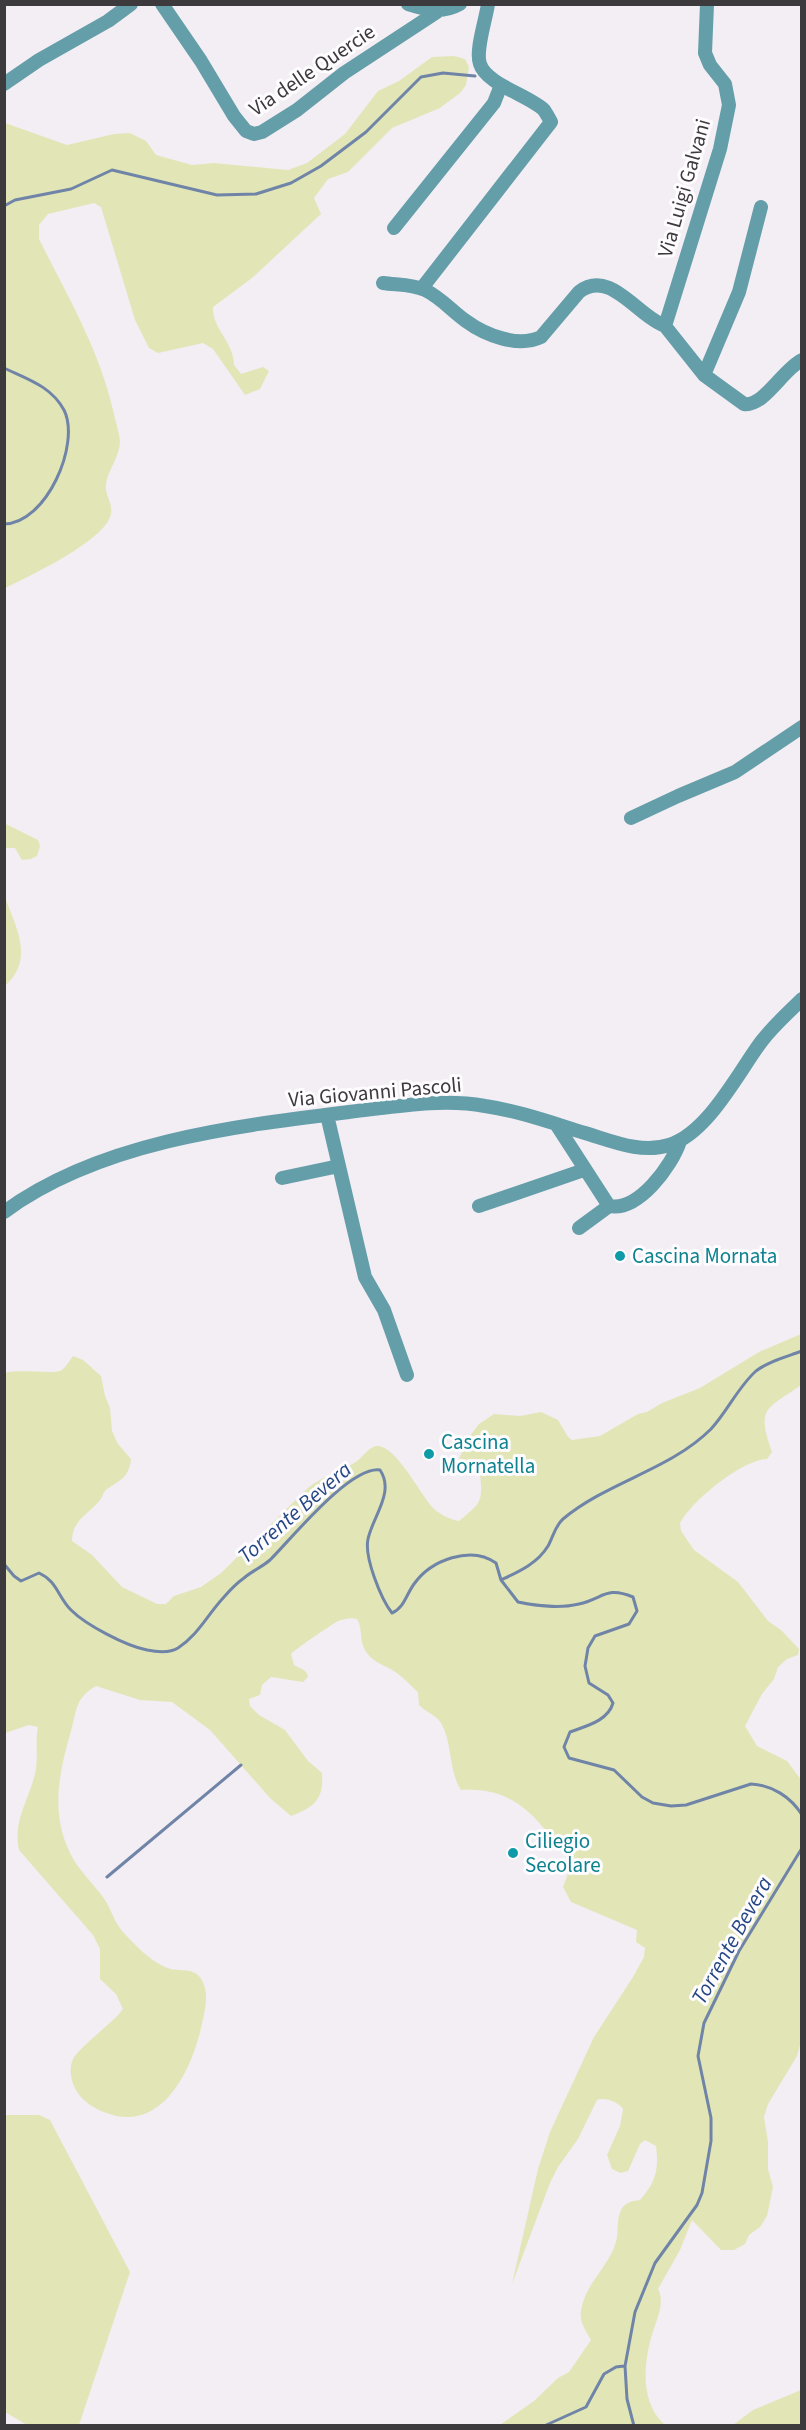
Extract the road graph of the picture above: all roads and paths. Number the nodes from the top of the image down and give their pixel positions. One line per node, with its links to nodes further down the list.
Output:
1 (132, 4): 8 (street)
2 (162, 4): 7 (street, Via delle Quercie)
3 (408, 4): 7 (street)
4 (460, 4): 7 (street)
5 (489, 4): 9 (street)
6 (706, 4): 14 (street, Via Luigi Galvani)
7 (437, 12)
8 (4, 84)
9 (501, 85): 11 (street); 13 (street)
10 (761, 207): 16 (street)
11 (394, 228)
12 (383, 283): 13 (street)
13 (422, 288): 14 (street)
14 (665, 326): 16 (street)
15 (801, 360): 16 (street)
16 (704, 375)
17 (801, 727): 18 (street)
18 (631, 818)
19 (801, 999): 22 (street, Via Giovanni Pascoli)
20 (327, 1115): 21 (street, Via Giovanni Pascoli); 23 (street); 28 (street, Via Giovanni Pascoli)
21 (556, 1124): 22 (street, Via Giovanni Pascoli); 24 (street)
22 (680, 1141): 27 (street)
23 (339, 1166): 25 (street); 30 (street)
24 (584, 1170): 26 (street); 27 (street)
25 (282, 1178)
26 (479, 1206)
27 (609, 1206): 29 (street)
28 (4, 1212)
29 (579, 1228)
30 (407, 1375)

